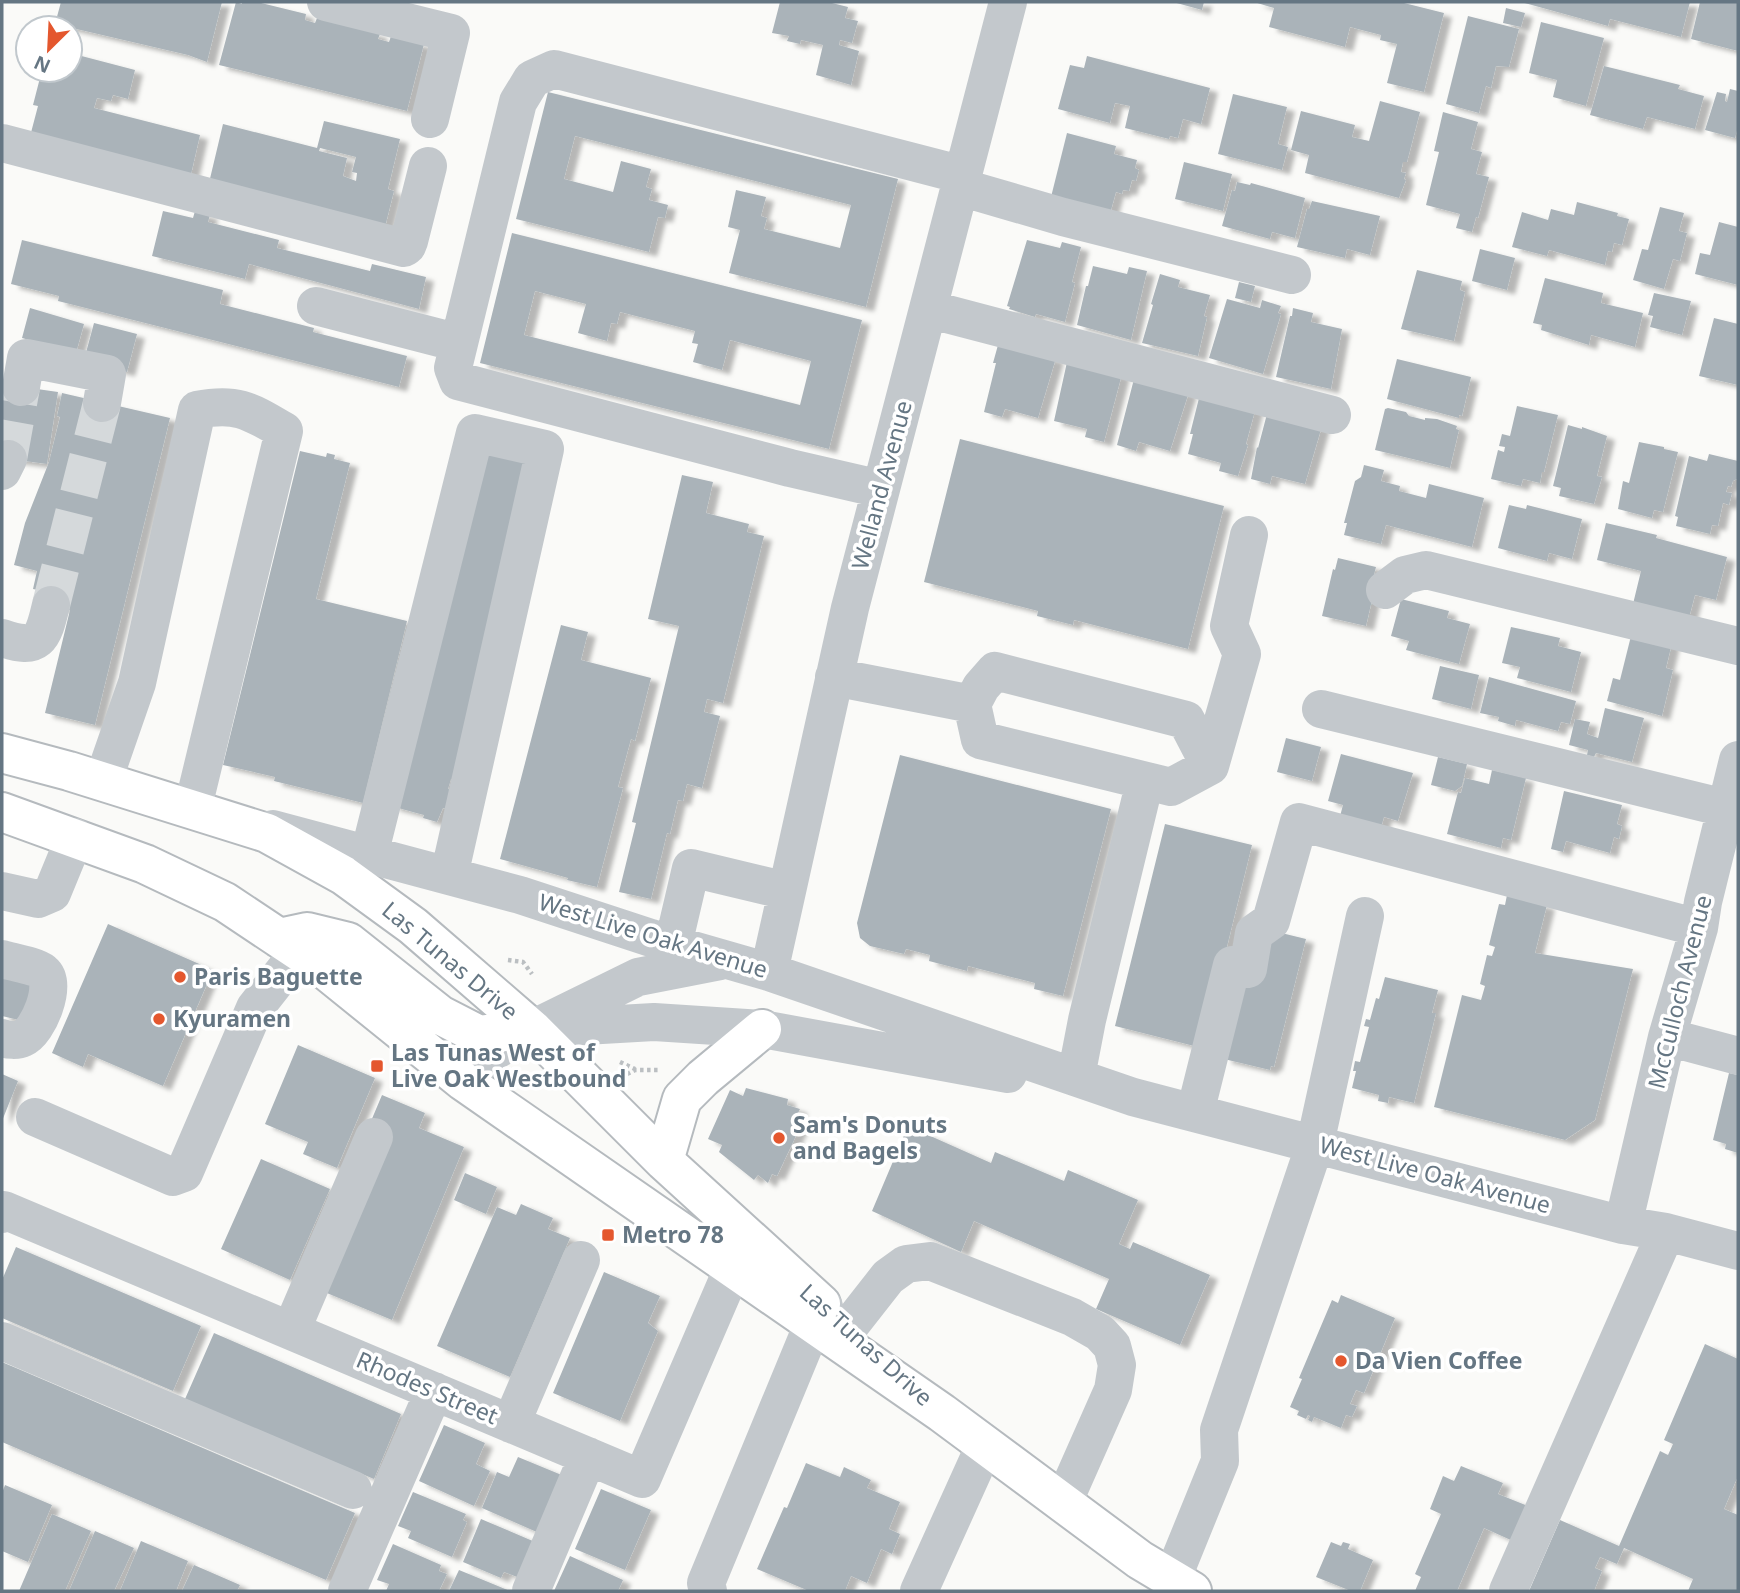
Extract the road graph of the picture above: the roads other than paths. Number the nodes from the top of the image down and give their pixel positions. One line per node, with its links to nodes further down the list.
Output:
1 (326, 2): 3 (street)
2 (1008, 2): 6 (street, Welland Avenue)
3 (430, 119)
4 (2, 143): 5 (street)
5 (428, 166)
6 (962, 181): 7 (street); 9 (street, Welland Avenue); 10 (street)
7 (1292, 275)
8 (316, 306): 10 (street)
9 (928, 309): 13 (street); 14 (street, Welland Avenue)
10 (459, 343): 14 (street)
11 (21, 387): 12 (street)
12 (102, 403)
13 (1332, 415)
14 (881, 489): 20 (street, Welland Avenue)
15 (1249, 535): 25 (street)
16 (1385, 590): 19 (street)
17 (51, 606): 18 (street)
18 (2, 638)
19 (1738, 646)
20 (834, 677): 21 (street); 35 (street, Welland Avenue)
21 (972, 704): 25 (street); 27 (street)
22 (1321, 709): 29 (street)
23 (2, 753): 26 (main road, Las Tunas Drive)
24 (1738, 762): 29 (street, McCulloch Avenue)
25 (1210, 765): 27 (street)
26 (103, 781): 28 (main road, Las Tunas Drive); 28 (street)
27 (1144, 781): 48 (street)
28 (179, 804): 32 (street, West Live Oak Avenue); 43 (main road, Las Tunas Drive)
29 (1725, 808): 37 (street, McCulloch Avenue)
30 (2, 812): 31 (main road, Las Tunas Drive)
31 (75, 837): 34 (street); 38 (main road, Las Tunas Drive)
32 (369, 855): 33 (street, West Live Oak Avenue); 33 (street)
33 (449, 876): 39 (street, West Live Oak Avenue)
34 (2, 891)
35 (787, 891): 39 (street); 42 (street, Welland Avenue)
36 (1365, 916): 54 (street)
37 (1699, 929): 45 (street, McCulloch Avenue); 51 (street)
38 (289, 945): 43 (main road); 49 (main road, Las Tunas Drive); 52 (street)
39 (673, 945): 41 (street, West Live Oak Avenue)
40 (2, 959): 46 (street)
41 (725, 960): 42 (street, West Live Oak Avenue); 43 (street)
42 (769, 972): 48 (street, West Live Oak Avenue)
43 (531, 1029): 44 (street, West Live Oak Avenue); 49 (street, West Live Oak Avenue); 55 (main road, Las Tunas Drive)
44 (762, 1029): 50 (street, West Live Oak Avenue); 55 (main road)
45 (1667, 1037): 47 (street); 57 (street, McCulloch Avenue)
46 (2, 1038)
47 (1738, 1056)
48 (1076, 1077): 50 (street, West Live Oak Avenue)
49 (463, 1081): 61 (main road, Las Tunas Drive)
50 (1133, 1097): 51 (street, West Live Oak Avenue)
51 (1195, 1113): 54 (street, West Live Oak Avenue)
52 (35, 1117)
53 (374, 1137): 63 (street)
54 (1315, 1144): 57 (street, West Live Oak Avenue); 71 (street)
55 (664, 1161): 62 (main road, Las Tunas Drive)
56 (2, 1211): 63 (street, Rhodes Street)
57 (1623, 1224): 58 (street, West Live Oak Avenue)
58 (1666, 1232): 59 (street, West Live Oak Avenue); 76 (street)
59 (1738, 1251)
60 (581, 1260): 66 (street)
61 (733, 1268): 62 (main road, Las Tunas Drive); 68 (street, Rhodes Street)
62 (828, 1320): 67 (main road, Las Tunas Drive); 70 (street); 74 (street)
63 (291, 1331): 65 (street, Rhodes Street)
64 (2, 1341): 69 (street)
65 (434, 1391): 66 (street, Rhodes Street); 72 (street)
66 (511, 1424): 68 (street, Rhodes Street)
67 (985, 1445): 70 (main road, Las Tunas Drive); 75 (street)
68 (588, 1456): 73 (street)
69 (353, 1490)
70 (1063, 1503): 71 (main road, Las Tunas Drive)
71 (1182, 1585)
72 (347, 1591)
73 (531, 1591)
74 (708, 1591)
75 (919, 1591)
76 (1508, 1591)

